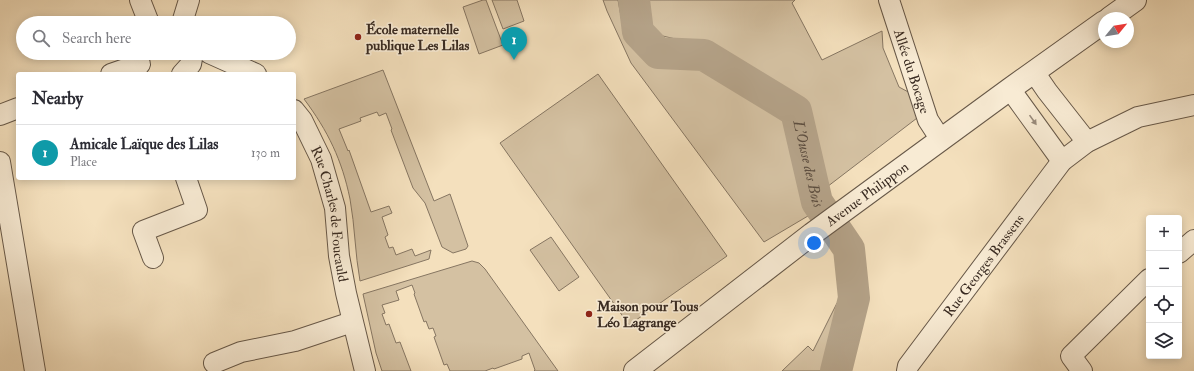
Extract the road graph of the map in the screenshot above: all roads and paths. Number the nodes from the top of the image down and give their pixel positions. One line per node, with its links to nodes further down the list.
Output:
1 (140, 0): 6 (street)
2 (189, 0): 7 (street)
3 (889, 0): 21 (street, Allée du Bocage)
4 (1135, 0): 5 (street)
5 (1118, 12)
6 (146, 16)
7 (184, 16)
8 (1098, 26): 15 (street, Avenue Philippon)
9 (192, 60): 13 (street)
10 (225, 60): 14 (street)
11 (142, 64): 12 (street)
12 (117, 72)
13 (184, 72)
14 (252, 72)
15 (1034, 72): 16 (street, Avenue Philippon); 22 (street)
16 (1010, 89): 21 (street, Avenue Philippon); 23 (street, one-way to 23)
17 (1194, 105): 22 (street, Rue Georges Brassens)
18 (16, 109): 20 (street)
19 (296, 112): 30 (street, Rue Charles de Foucauld)
20 (0, 114)
21 (941, 140): 34 (street, Avenue Philippon)
22 (1087, 142): 23 (street, Rue Georges Brassens)
23 (1062, 161): 35 (street, Rue Georges Brassens)
24 (1, 169): 32 (street)
25 (187, 180): 28 (street)
26 (1194, 240): 27 (street)
27 (1181, 251)
28 (153, 258)
29 (1146, 282): 36 (street)
30 (352, 322): 31 (street); 33 (street, Rue Charles de Foucauld)
31 (214, 363)
32 (35, 371)
33 (365, 371)
34 (635, 371)
35 (907, 371)
36 (1082, 371)

